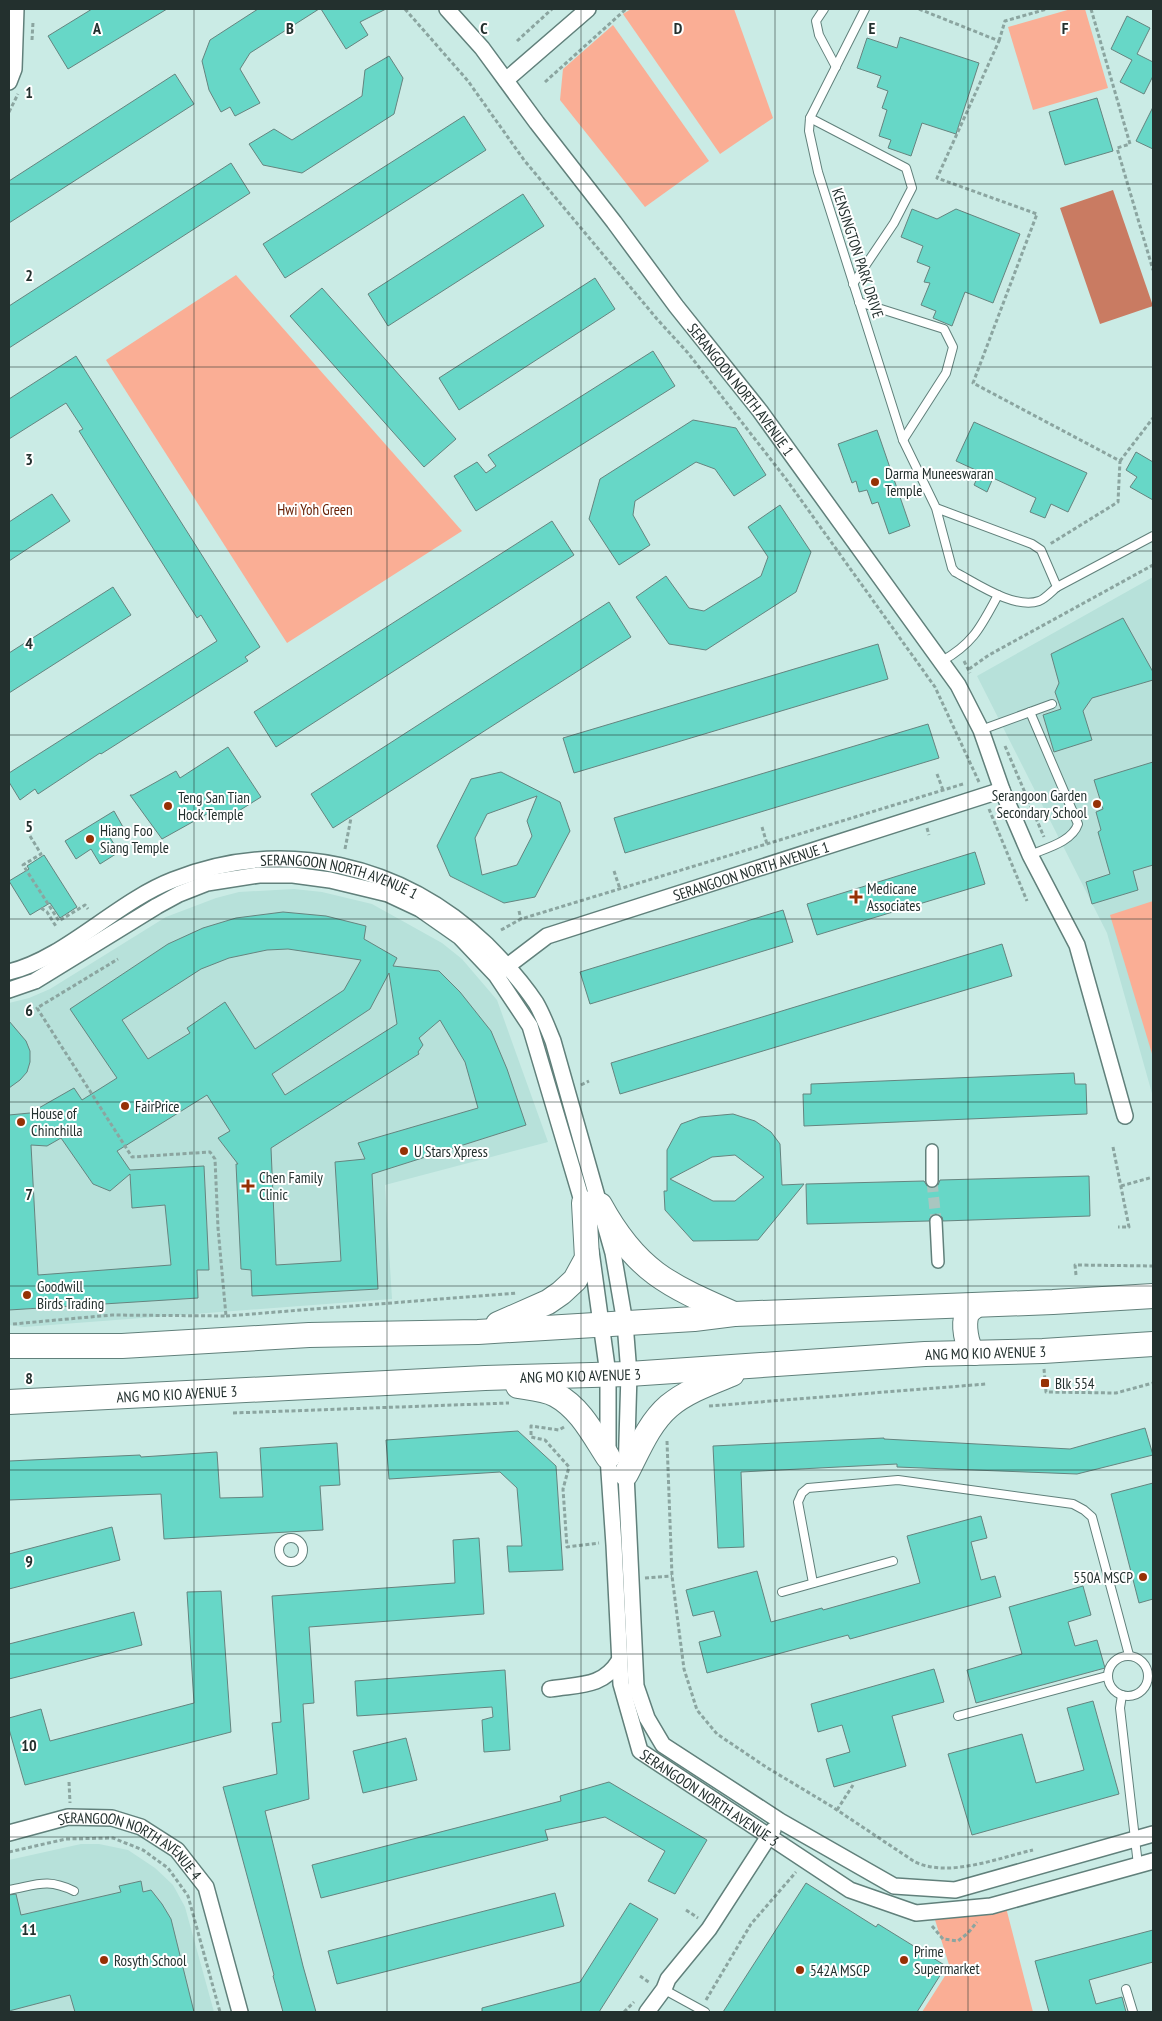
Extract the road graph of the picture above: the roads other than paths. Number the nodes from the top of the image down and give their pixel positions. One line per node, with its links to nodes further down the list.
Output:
1 (16, 9): 8 (street)
2 (447, 9): 7 (street, SERANGOON NORTH AVENUE 1)
3 (588, 9): 7 (street)
4 (824, 9): 6 (lane)
5 (865, 9): 6 (lane)
6 (836, 67): 9 (lane)
7 (506, 80): 17 (street, SERANGOON NORTH AVENUE 1)
8 (9, 82)
9 (810, 118): 10 (lane, KENSINGTON PARK DRIVE); 10 (lane)
10 (853, 284): 11 (lane, KENSINGTON PARK DRIVE)
11 (859, 302): 12 (lane, KENSINGTON PARK DRIVE); 12 (lane)
12 (903, 440): 13 (lane, KENSINGTON PARK DRIVE)
13 (936, 508): 15 (lane); 16 (lane, KENSINGTON PARK DRIVE)
14 (1153, 536): 15 (lane, KENSINGTON PARK DRIVE)
15 (1057, 587): 16 (lane, KENSINGTON PARK DRIVE)
16 (998, 595): 17 (lane)
17 (942, 661): 20 (street, SERANGOON NORTH AVENUE 1)
18 (1052, 704): 19 (lane)
19 (1030, 712): 20 (lane); 22 (lane)
20 (981, 730): 21 (street, SERANGOON NORTH AVENUE 1)
21 (1002, 790): 22 (street, SERANGOON NORTH AVENUE 1); 26 (street, SERANGOON NORTH AVENUE 1)
22 (1030, 855): 30 (street, SERANGOON NORTH AVENUE 1)
23 (206, 876): 24 (street, SERANGOON NORTH AVENUE 1); 25 (street, SERANGOON NORTH AVENUE 1); 26 (street, SERANGOON NORTH AVENUE 1); 28 (street, SERANGOON NORTH AVENUE 1)
24 (137, 897): 25 (street); 27 (street, SERANGOON NORTH AVENUE 1)
25 (145, 912): 29 (street, SERANGOON NORTH AVENUE 1)
26 (508, 965): 28 (street, SERANGOON NORTH AVENUE 1); 33 (street, SERANGOON NORTH AVENUE 1)
27 (9, 972)
28 (496, 975): 33 (street, SERANGOON NORTH AVENUE 1)
29 (9, 990)
30 (1126, 1116)
31 (932, 1150): 32 (street)
32 (932, 1180)
33 (592, 1204): 40 (highway); 41 (street, SERANGOON NORTH AVENUE 1); 41 (street, SERANGOON NORTH AVENUE 1); 42 (highway)
34 (936, 1221): 35 (street)
35 (938, 1262)
36 (1153, 1288): 38 (lane)
37 (1153, 1296): 38 (highway)
38 (1122, 1298): 39 (highway)
39 (976, 1305): 40 (highway); 45 (highway)
40 (734, 1314): 41 (highway)
41 (614, 1324): 42 (highway); 47 (street, SERANGOON NORTH AVENUE 3); 47 (street, SERANGOON NORTH AVENUE 3)
42 (478, 1332): 44 (highway)
43 (1153, 1344): 45 (highway, ANG MO KIO AVENUE 3)
44 (9, 1346)
45 (974, 1353): 46 (highway, ANG MO KIO AVENUE 3)
46 (749, 1366): 47 (highway, ANG MO KIO AVENUE 3); 51 (highway)
47 (618, 1374): 48 (highway, ANG MO KIO AVENUE 3); 50 (street, SERANGOON NORTH AVENUE 3); 51 (street, SERANGOON NORTH AVENUE 3)
48 (485, 1378): 49 (highway, ANG MO KIO AVENUE 3); 50 (highway)
49 (9, 1402)
50 (608, 1457): 56 (street, SERANGOON NORTH AVENUE 3)
51 (626, 1474): 63 (street, SERANGOON NORTH AVENUE 3)
52 (893, 1561): 53 (lane)
53 (813, 1583): 54 (lane); 55 (lane)
54 (782, 1592)
55 (1129, 1655): 57 (lane); 59 (lane)
56 (619, 1661): 60 (street); 66 (street, SERANGOON NORTH AVENUE 3)
57 (1107, 1676): 61 (lane); 62 (lane)
58 (1153, 1685): 59 (lane)
59 (1145, 1687): 61 (lane)
60 (550, 1689)
61 (1122, 1696): 68 (lane)
62 (958, 1716)
63 (780, 1821): 66 (street); 68 (street, SERANGOON NORTH AVENUE 3)
64 (9, 1833): 76 (street, SERANGOON NORTH AVENUE 4)
65 (1153, 1834): 68 (street, SERANGOON NORTH AVENUE 3)
66 (769, 1837): 69 (street, SERANGOON NORTH AVENUE 3); 72 (street)
67 (9, 1840): 75 (street, SERANGOON NORTH AVENUE 4)
68 (1135, 1840): 69 (lane)
69 (1146, 1863)
70 (9, 1890): 71 (lane)
71 (74, 1891)
72 (659, 1983): 74 (lane); 77 (street); 78 (street)
73 (1126, 1989): 79 (lane)
74 (702, 2011)
75 (233, 2012)
76 (240, 2012)
77 (636, 2012)
78 (647, 2012)
79 (1133, 2012)

